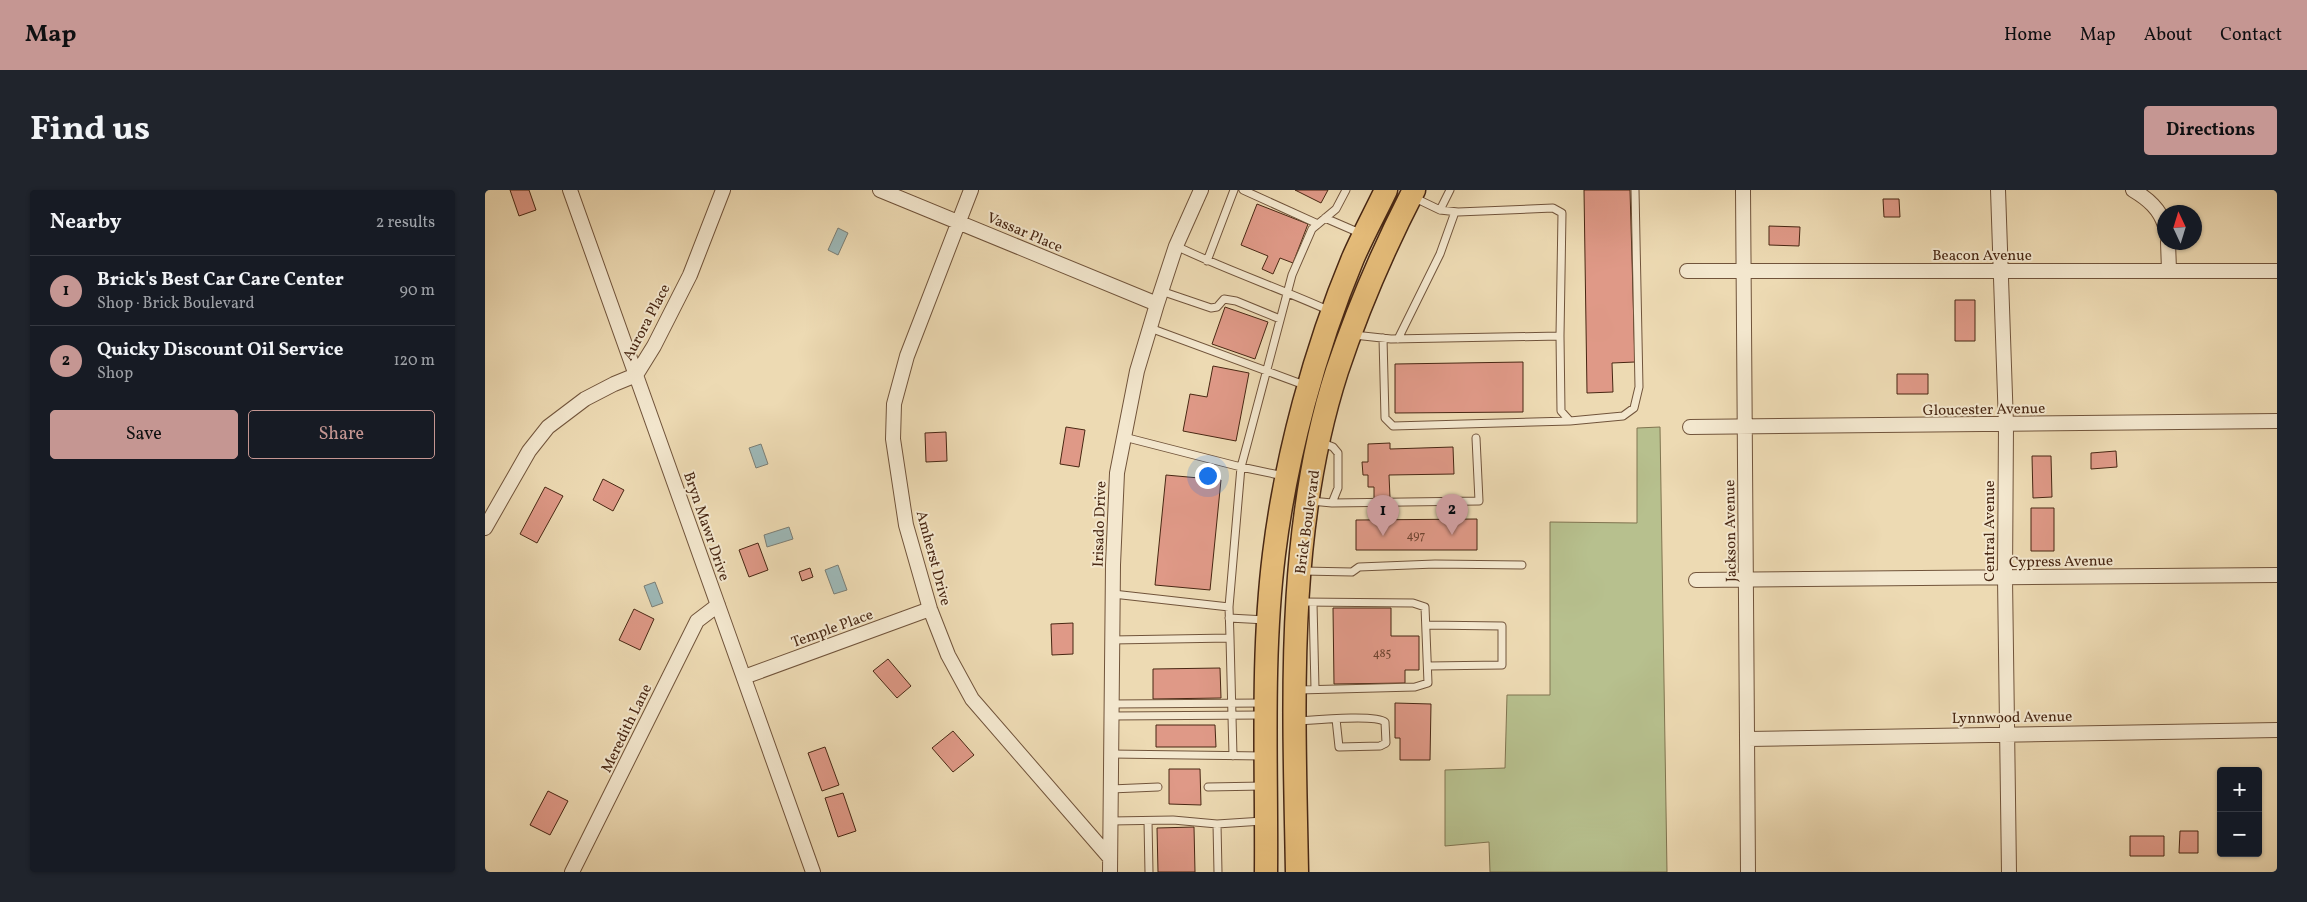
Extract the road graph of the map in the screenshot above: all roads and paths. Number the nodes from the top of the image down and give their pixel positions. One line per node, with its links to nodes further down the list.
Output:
1 (570, 190): 42 (street, Bryn Mawr Drive)
2 (723, 190): 42 (street, Aurora Place)
3 (879, 190): 20 (street, Vassar Place)
4 (971, 190): 20 (street, Amherst Drive)
5 (1201, 190): 23 (street, Irisado Drive)
6 (1234, 190): 25 (lane)
7 (1243, 190): 21 (lane)
8 (1346, 190): 19 (lane)
9 (1386, 190): 22 (main road, Brick Boulevard)
10 (1450, 190): 16 (lane)
11 (1635, 190): 44 (lane)
12 (1743, 190): 28 (street, Jackson Avenue)
13 (1998, 190): 29 (street, Central Avenue)
14 (2133, 190): 17 (street)
15 (1412, 193): 16 (lane); 37 (main road, Brick Boulevard)
16 (1440, 210): 18 (lane)
17 (2157, 211)
18 (1455, 212): 38 (lane); 40 (lane)
19 (1325, 218): 21 (lane); 22 (lane)
20 (959, 222): 33 (street, Vassar Place); 67 (street, Amherst Drive)
21 (1318, 224): 32 (lane)
22 (1365, 235): 34 (main road, Brick Boulevard)
23 (1176, 246): 25 (lane); 31 (street, Irisado Drive)
24 (2168, 250): 26 (street)
25 (1207, 261): 32 (lane)
26 (2169, 270): 29 (street, Beacon Avenue); 30 (street, Beacon Avenue)
27 (1687, 271): 28 (street, Beacon Avenue)
28 (1744, 271): 29 (street, Beacon Avenue); 48 (street, Jackson Avenue)
29 (2000, 271): 46 (street, Central Avenue)
30 (2277, 271)
31 (1161, 291): 33 (street, Irisado Drive); 35 (lane)
32 (1287, 292): 34 (lane); 35 (lane)
33 (1157, 304): 36 (street, Irisado Drive)
34 (1333, 313): 43 (main road, Brick Boulevard)
35 (1280, 319): 41 (lane)
36 (1150, 328): 41 (lane); 49 (street, Irisado Drive)
37 (1351, 335): 39 (lane); 51 (main road, Brick Boulevard)
38 (1560, 336): 40 (lane); 44 (lane)
39 (1383, 338): 40 (lane); 44 (lane)
40 (1398, 339)
41 (1267, 370): 43 (lane); 52 (lane)
42 (636, 375): 56 (street, Aurora Place); 65 (street, Bryn Mawr Drive)
43 (1310, 387): 53 (main road, Brick Boulevard)
44 (1570, 421)
45 (2277, 421): 46 (street, Gloucester Avenue)
46 (2005, 425): 48 (street, Gloucester Avenue); 60 (street, Central Avenue)
47 (1690, 427): 48 (street, Gloucester Avenue)
48 (1745, 427): 62 (street, Jackson Avenue)
49 (1124, 437): 52 (lane); 63 (street, Irisado Drive)
50 (1476, 438): 55 (lane)
51 (1319, 442): 54 (main road, Brick Boulevard); 55 (lane)
52 (1241, 468): 53 (lane); 66 (lane)
53 (1287, 476): 69 (main road, Brick Boulevard)
54 (1308, 501): 55 (lane); 58 (main road, Brick Boulevard)
55 (1332, 503)
56 (485, 528)
57 (1523, 565): 58 (lane)
58 (1300, 571): 64 (main road, Brick Boulevard)
59 (2277, 575): 60 (street, Cypress Avenue)
60 (2005, 578): 62 (street, Cypress Avenue); 83 (street, Central Avenue)
61 (1696, 580): 62 (street, Cypress Avenue)
62 (1746, 581): 84 (street, Jackson Avenue)
63 (1113, 594): 66 (lane); 72 (street, Irisado Drive)
64 (1305, 602): 70 (lane); 75 (main road, Brick Boulevard)
65 (717, 606): 74 (street, Bryn Mawr Drive); 97 (street, Meredith Lane)
66 (1229, 606): 68 (lane)
67 (930, 609): 74 (street, Temple Place); 96 (street, Amherst Drive)
68 (1229, 618): 69 (lane); 71 (lane)
69 (1269, 620): 77 (main road, Brick Boulevard)
70 (1426, 625): 73 (lane); 73 (lane)
71 (1231, 638): 72 (lane); 76 (lane)
72 (1112, 640): 78 (street, Irisado Drive)
73 (1428, 666): 75 (lane)
74 (744, 677): 98 (street, Bryn Mawr Drive)
75 (1305, 689): 81 (main road, Brick Boulevard)
76 (1231, 703): 77 (lane); 78 (lane); 79 (lane)
77 (1266, 709): 79 (lane); 87 (main road, Brick Boulevard)
78 (1112, 710): 79 (lane); 85 (street, Irisado Drive)
79 (1232, 715): 86 (lane)
80 (1336, 719): 80 (lane); 81 (lane)
81 (1294, 721): 103 (main road, Brick Boulevard)
82 (2277, 730): 83 (street, Lynnwood Avenue)
83 (2007, 733): 84 (street, Lynnwood Avenue); 105 (street, Central Avenue)
84 (1748, 740): 104 (street, Jackson Avenue)
85 (1111, 754): 86 (lane); 91 (street, Irisado Drive)
86 (1233, 756): 87 (lane)
87 (1266, 756): 88 (main road, Brick Boulevard)
88 (1266, 786): 89 (lane); 94 (main road, Brick Boulevard)
89 (1208, 787)
90 (1158, 788): 91 (lane)
91 (1111, 789): 92 (street, Irisado Drive)
92 (1111, 821): 93 (lane); 96 (street, Irisado Drive)
93 (1148, 821): 95 (lane); 100 (lane)
94 (1266, 821): 95 (lane); 102 (main road, Brick Boulevard)
95 (1217, 824): 101 (lane)
96 (1110, 858): 99 (street, Irisado Drive)
97 (572, 872)
98 (813, 872)
99 (1110, 872)
100 (1149, 872)
101 (1218, 872)
102 (1265, 872)
103 (1297, 872)
104 (1748, 872)
105 (2009, 872)

